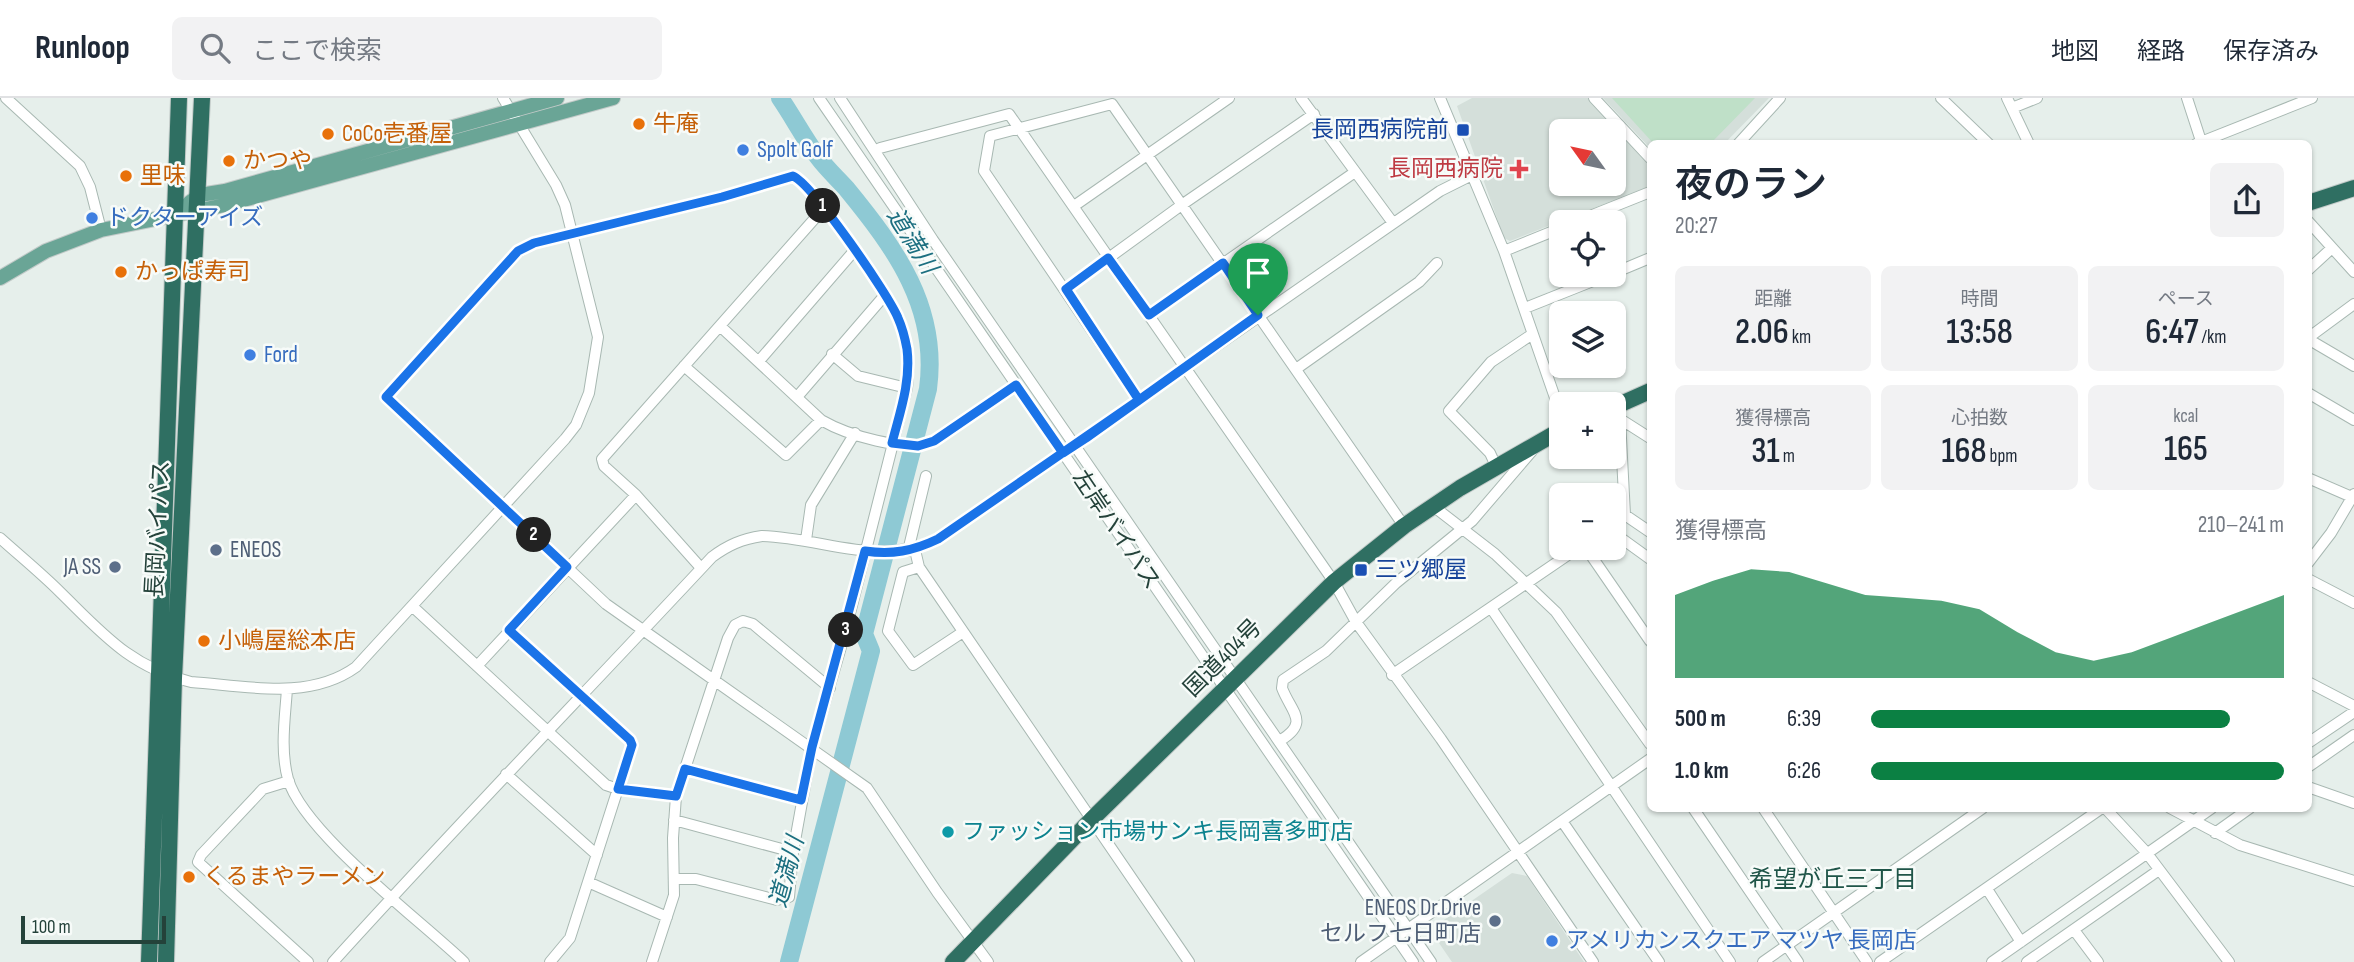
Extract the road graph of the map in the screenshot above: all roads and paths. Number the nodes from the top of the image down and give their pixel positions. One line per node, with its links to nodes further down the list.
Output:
1 (6, 98): 45 (street)
2 (180, 98): 42 (highway, 長岡バイパス)
3 (202, 98): 35 (highway, 長岡バイパス)
4 (503, 98): 21 (street)
5 (557, 98): 21 (main road)
6 (613, 98): 21 (main road)
7 (819, 98): 76 (street, 左岸バイパス)
8 (840, 98): 92 (street, 左岸バイパス)
9 (1229, 98): 29 (street)
10 (1301, 98): 20 (street)
11 (1440, 98): 32 (street)
12 (1594, 98): 30 (street)
13 (1780, 98): 23 (street)
14 (1941, 98): 24 (street)
15 (2037, 98): 19 (street)
16 (2187, 98): 26 (street)
17 (2312, 98): 18 (street)
18 (2291, 102): 27 (street)
19 (2009, 103): 25 (street)
20 (1314, 114): 31 (street); 37 (street)
21 (516, 117): 35 (main road); 41 (main road); 46 (street)
22 (1020, 129): 28 (street); 29 (street); 38 (street); 60 (street)
23 (1744, 140)
24 (1985, 140)
25 (2027, 140)
26 (2198, 140)
27 (2203, 140)
28 (880, 148)
29 (1147, 155): 37 (street); 38 (street)
30 (1647, 155)
31 (1355, 172): 43 (street); 53 (street)
32 (1472, 175): 43 (street); 50 (street)
33 (2354, 188): 36 (highway)
34 (1647, 193): 40 (street)
35 (200, 195): 41 (highway, 長岡バイパス); 42 (main road)
36 (2312, 202)
37 (1182, 204): 51 (street); 53 (street)
38 (1073, 206): 51 (street)
39 (824, 208): 46 (street); 49 (street); 66 (street)
40 (1605, 210)
41 (196, 212): 42 (main road); 129 (highway, 長岡バイパス)
42 (178, 213): 45 (main road); 129 (highway, 長岡バイパス)
43 (1394, 223): 65 (street)
44 (2312, 226): 48 (street)
45 (101, 230): 58 (main road)
46 (575, 233): 101 (street); 101 (street)
47 (1549, 233): 50 (street)
48 (2332, 248): 55 (street); 57 (street)
49 (854, 251): 61 (street); 71 (street)
50 (1504, 251): 63 (street)
51 (1108, 258): 60 (street); 64 (street)
52 (1647, 259): 56 (street)
53 (1223, 263): 64 (street); 65 (street)
54 (1437, 263): 75 (street)
55 (2312, 266)
56 (1626, 268)
57 (2354, 272)
58 (0, 278)
59 (1578, 287): 63 (street)
60 (1066, 289): 82 (street)
61 (886, 295): 70 (street); 77 (street)
62 (2354, 304): 68 (street)
63 (1525, 308): 67 (street)
64 (1149, 315): 74 (street)
65 (1258, 315): 74 (street); 75 (street)
66 (720, 326): 71 (street); 72 (street)
67 (1531, 335): 78 (street); 94 (street)
68 (2312, 336)
69 (2312, 341): 73 (street)
70 (832, 354): 77 (street); 81 (street)
71 (759, 361): 81 (street)
72 (684, 366): 84 (street); 98 (street)
73 (2354, 366)
74 (1185, 367): 82 (street); 118 (street)
75 (1296, 369): 102 (street)
76 (1016, 385): 91 (street); 93 (street, 左岸バイパス)
77 (907, 388): 91 (street)
78 (1552, 392)
79 (1647, 393): 83 (highway)
80 (2312, 395): 85 (street)
81 (797, 397): 84 (street)
82 (1139, 400): 92 (street)
83 (1626, 406)
84 (821, 419): 87 (street)
85 (2354, 420)
86 (1626, 421): 88 (street)
87 (855, 433): 91 (street); 106 (street)
88 (1647, 436)
89 (1549, 437): 90 (highway, 国道404号)
90 (1539, 443): 94 (highway, 国道404号); 103 (street)
91 (895, 444): 108 (street)
92 (1076, 445): 93 (street); 132 (street, 左岸バイパス)
93 (1063, 453): 109 (street); 132 (street, 左岸バイパス)
94 (1496, 466): 100 (highway, 国道404号)
95 (1621, 469): 104 (street)
96 (926, 476): 109 (street)
97 (2312, 480): 99 (street)
98 (636, 495): 114 (street); 116 (street)
99 (2353, 496): 111 (street)
100 (1433, 506): 102 (highway, 国道404号); 103 (street)
101 (503, 507): 114 (street); 121 (street)
102 (1404, 526): 118 (highway, 国道404号)
103 (1464, 529): 119 (street); 123 (street)
104 (1647, 530)
105 (0, 538): 129 (street)
106 (806, 540): 108 (street); 116 (street)
107 (1626, 542): 110 (street)
108 (870, 551): 109 (street); 134 (street)
109 (909, 551): 115 (street)
110 (1647, 557)
111 (2312, 557)
112 (1560, 560): 119 (street)
113 (1594, 560): 127 (street)
114 (567, 567): 124 (street); 125 (street)
115 (919, 567): 126 (street); 126 (street)
116 (701, 568): 125 (street)
117 (2312, 581): 120 (street)
118 (1334, 582): 123 (street); 132 (highway, 国道404号)
119 (1527, 582): 122 (street); 142 (street)
120 (2354, 603)
121 (412, 606): 128 (street); 135 (street)
122 (1491, 608): 130 (street); 150 (street)
123 (1356, 622): 130 (street); 141 (street)
124 (509, 630): 128 (street); 136 (street)
125 (644, 632): 131 (street); 136 (street)
126 (962, 632): 165 (street)
127 (1647, 637)
128 (477, 666): 139 (street)
129 (166, 675): 135 (street); 187 (highway, 長岡バイパス); 188 (highway, 長岡バイパス)
130 (1392, 675): 169 (street)
131 (714, 680): 134 (street); 144 (street); 147 (street)
132 (1230, 683): 141 (street, 左岸バイパス); 165 (highway, 国道404号); 183 (street, 左岸バイパス)
133 (2312, 684): 137 (street)
134 (830, 688): 144 (street)
135 (287, 689): 149 (street)
136 (580, 694): 139 (street); 152 (street)
137 (2354, 706)
138 (2354, 712): 143 (street)
139 (547, 731): 148 (street); 152 (street)
140 (2354, 735): 146 (street)
141 (1281, 740): 181 (street, 左岸バイパス)
142 (1647, 740)
143 (2312, 740)
144 (816, 750): 154 (street); 184 (street)
145 (1647, 761): 150 (street)
146 (2312, 764)
147 (685, 769): 153 (street); 154 (street)
148 (506, 774): 172 (street); 178 (street)
149 (289, 781): 178 (street); 189 (street)
150 (1611, 786): 166 (street); 202 (street)
151 (2312, 788): 155 (street)
152 (618, 789): 153 (street); 172 (street)
153 (676, 796): 164 (street)
154 (801, 800): 170 (street)
155 (2354, 803)
156 (1696, 812): 186 (street)
157 (1766, 812): 179 (street)
158 (1977, 812): 179 (street)
159 (2098, 812): 177 (street)
160 (2108, 812): 171 (street)
161 (2177, 812): 167 (street)
162 (2206, 812): 167 (street)
163 (2244, 812): 168 (street)
164 (674, 820): 170 (street); 174 (street)
165 (1091, 820): 184 (highway, 国道404号); 196 (street)
166 (1562, 821): 169 (street); 201 (street)
167 (2193, 821): 168 (street); 171 (street)
168 (2215, 832): 175 (street)
169 (1518, 851): 181 (street); 200 (street)
170 (793, 852): 174 (street)
171 (2146, 852): 173 (street); 185 (street)
172 (597, 855): 176 (street)
173 (2159, 870): 182 (street); 210 (street)
174 (675, 879): 180 (street)
175 (2354, 881)
176 (588, 882): 180 (street); 192 (street)
177 (1987, 889): 185 (street); 206 (street)
178 (393, 896): 190 (street); 191 (street)
179 (1834, 912): 186 (street); 205 (street)
180 (667, 917): 193 (street)
181 (1409, 928): 183 (street); 199 (street, 左岸バイパス)
182 (2074, 930): 208 (street); 209 (street)
183 (1396, 937): 197 (street); 198 (street, 左岸バイパス)
184 (973, 940): 194 (highway, 国道404号); 195 (street)
185 (2021, 942): 207 (street)
186 (1787, 946): 203 (street); 204 (street)
187 (149, 962)
188 (166, 962)
189 (308, 962)
190 (333, 962)
191 (464, 962)
192 (550, 962)
193 (652, 962)
194 (953, 962)
195 (988, 962)
196 (1189, 962)
197 (1362, 962)
198 (1413, 962)
199 (1431, 962)
200 (1593, 962)
201 (1659, 962)
202 (1730, 962)
203 (1763, 962)
204 (1798, 962)
205 (1867, 962)
206 (1880, 962)
207 (1992, 962)
208 (2027, 962)
209 (2098, 962)
210 (2229, 962)

